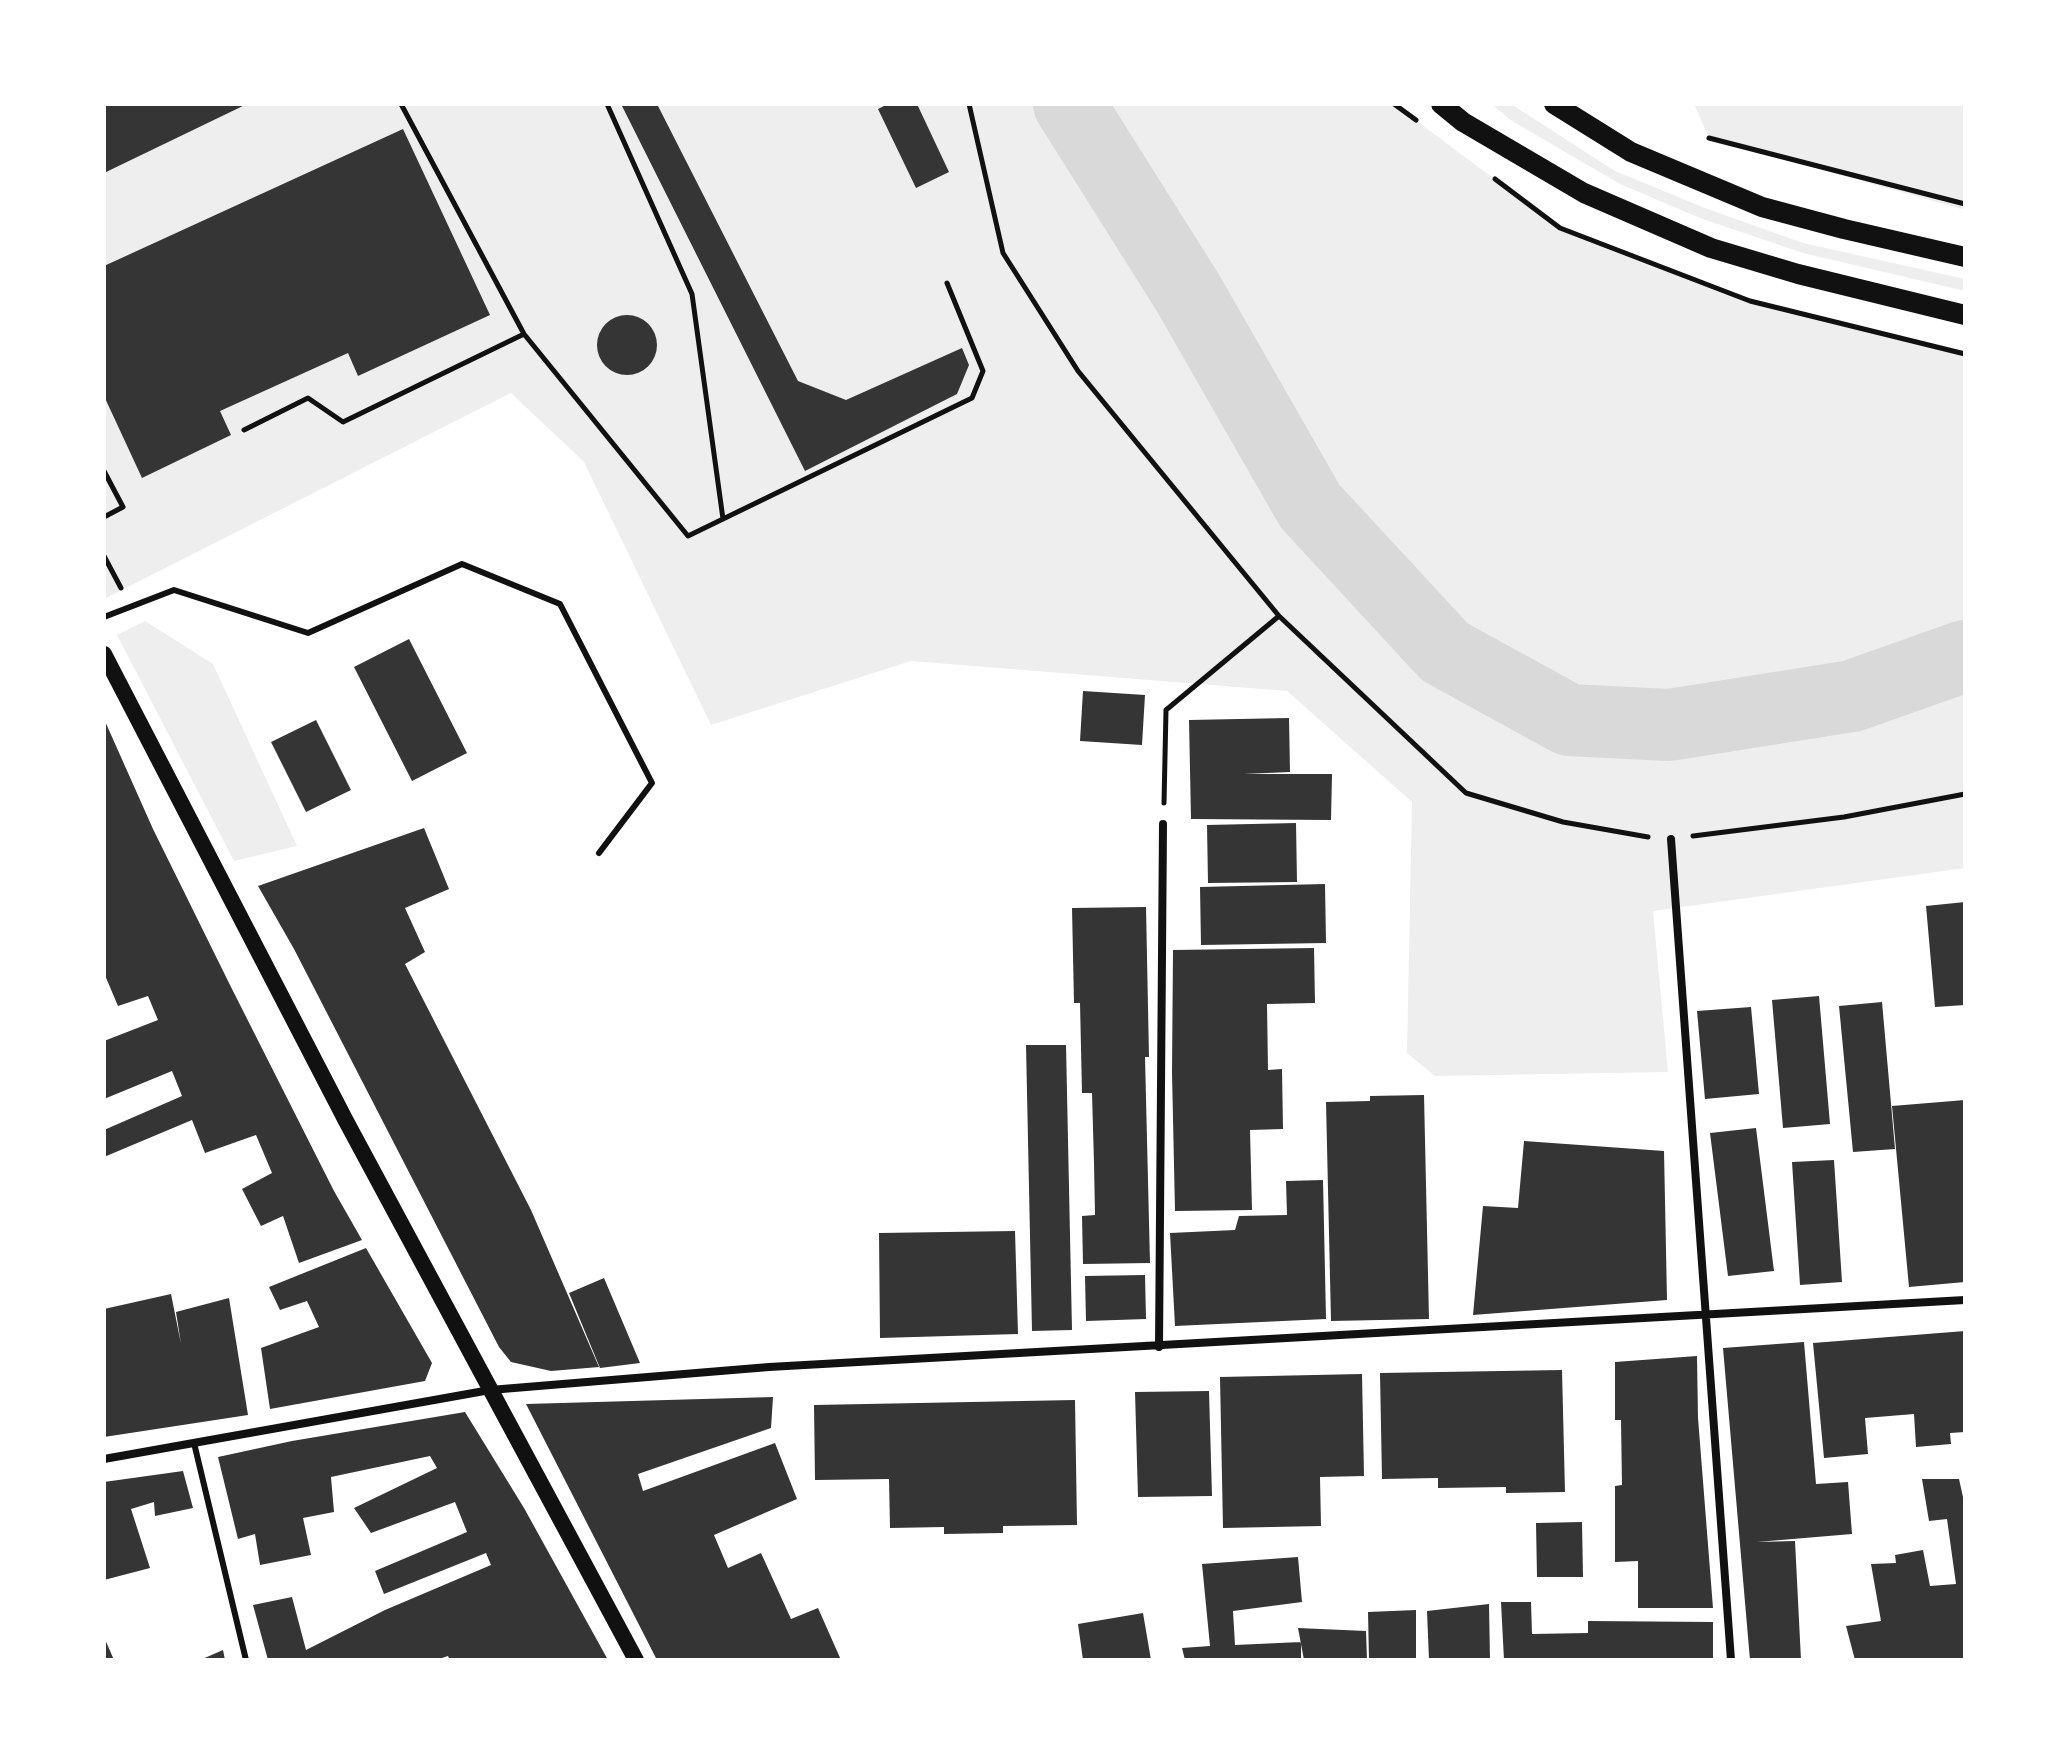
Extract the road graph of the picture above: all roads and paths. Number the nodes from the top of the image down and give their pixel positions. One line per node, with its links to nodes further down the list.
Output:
1 (401, 104): 11 (path)
2 (607, 104): 15 (path)
3 (969, 104): 18 (path)
4 (1441, 104): 10 (main road)
5 (1554, 104): 8 (main road)
6 (1709, 138): 7 (path)
7 (1965, 204)
8 (1965, 257)
9 (947, 283): 15 (path)
10 (1965, 315)
11 (524, 334): 12 (path); 15 (path)
12 (244, 430)
13 (104, 471): 14 (path)
14 (104, 517)
15 (723, 519)
16 (104, 556): 17 (path)
17 (131, 607): 19 (lane); 24 (lane)
18 (1279, 616): 22 (path); 23 (path)
19 (104, 617)
20 (104, 654): 28 (main road)
21 (1965, 794): 23 (path)
22 (1163, 824): 27 (street)
23 (1671, 839): 26 (street)
24 (599, 853)
25 (1965, 1300): 26 (street)
26 (1705, 1316): 27 (street); 33 (street)
27 (1159, 1347): 28 (street)
28 (490, 1390): 29 (street); 32 (main road)
29 (194, 1443): 30 (street); 31 (lane)
30 (104, 1459)
31 (246, 1660)
32 (636, 1660)
33 (1731, 1660)

